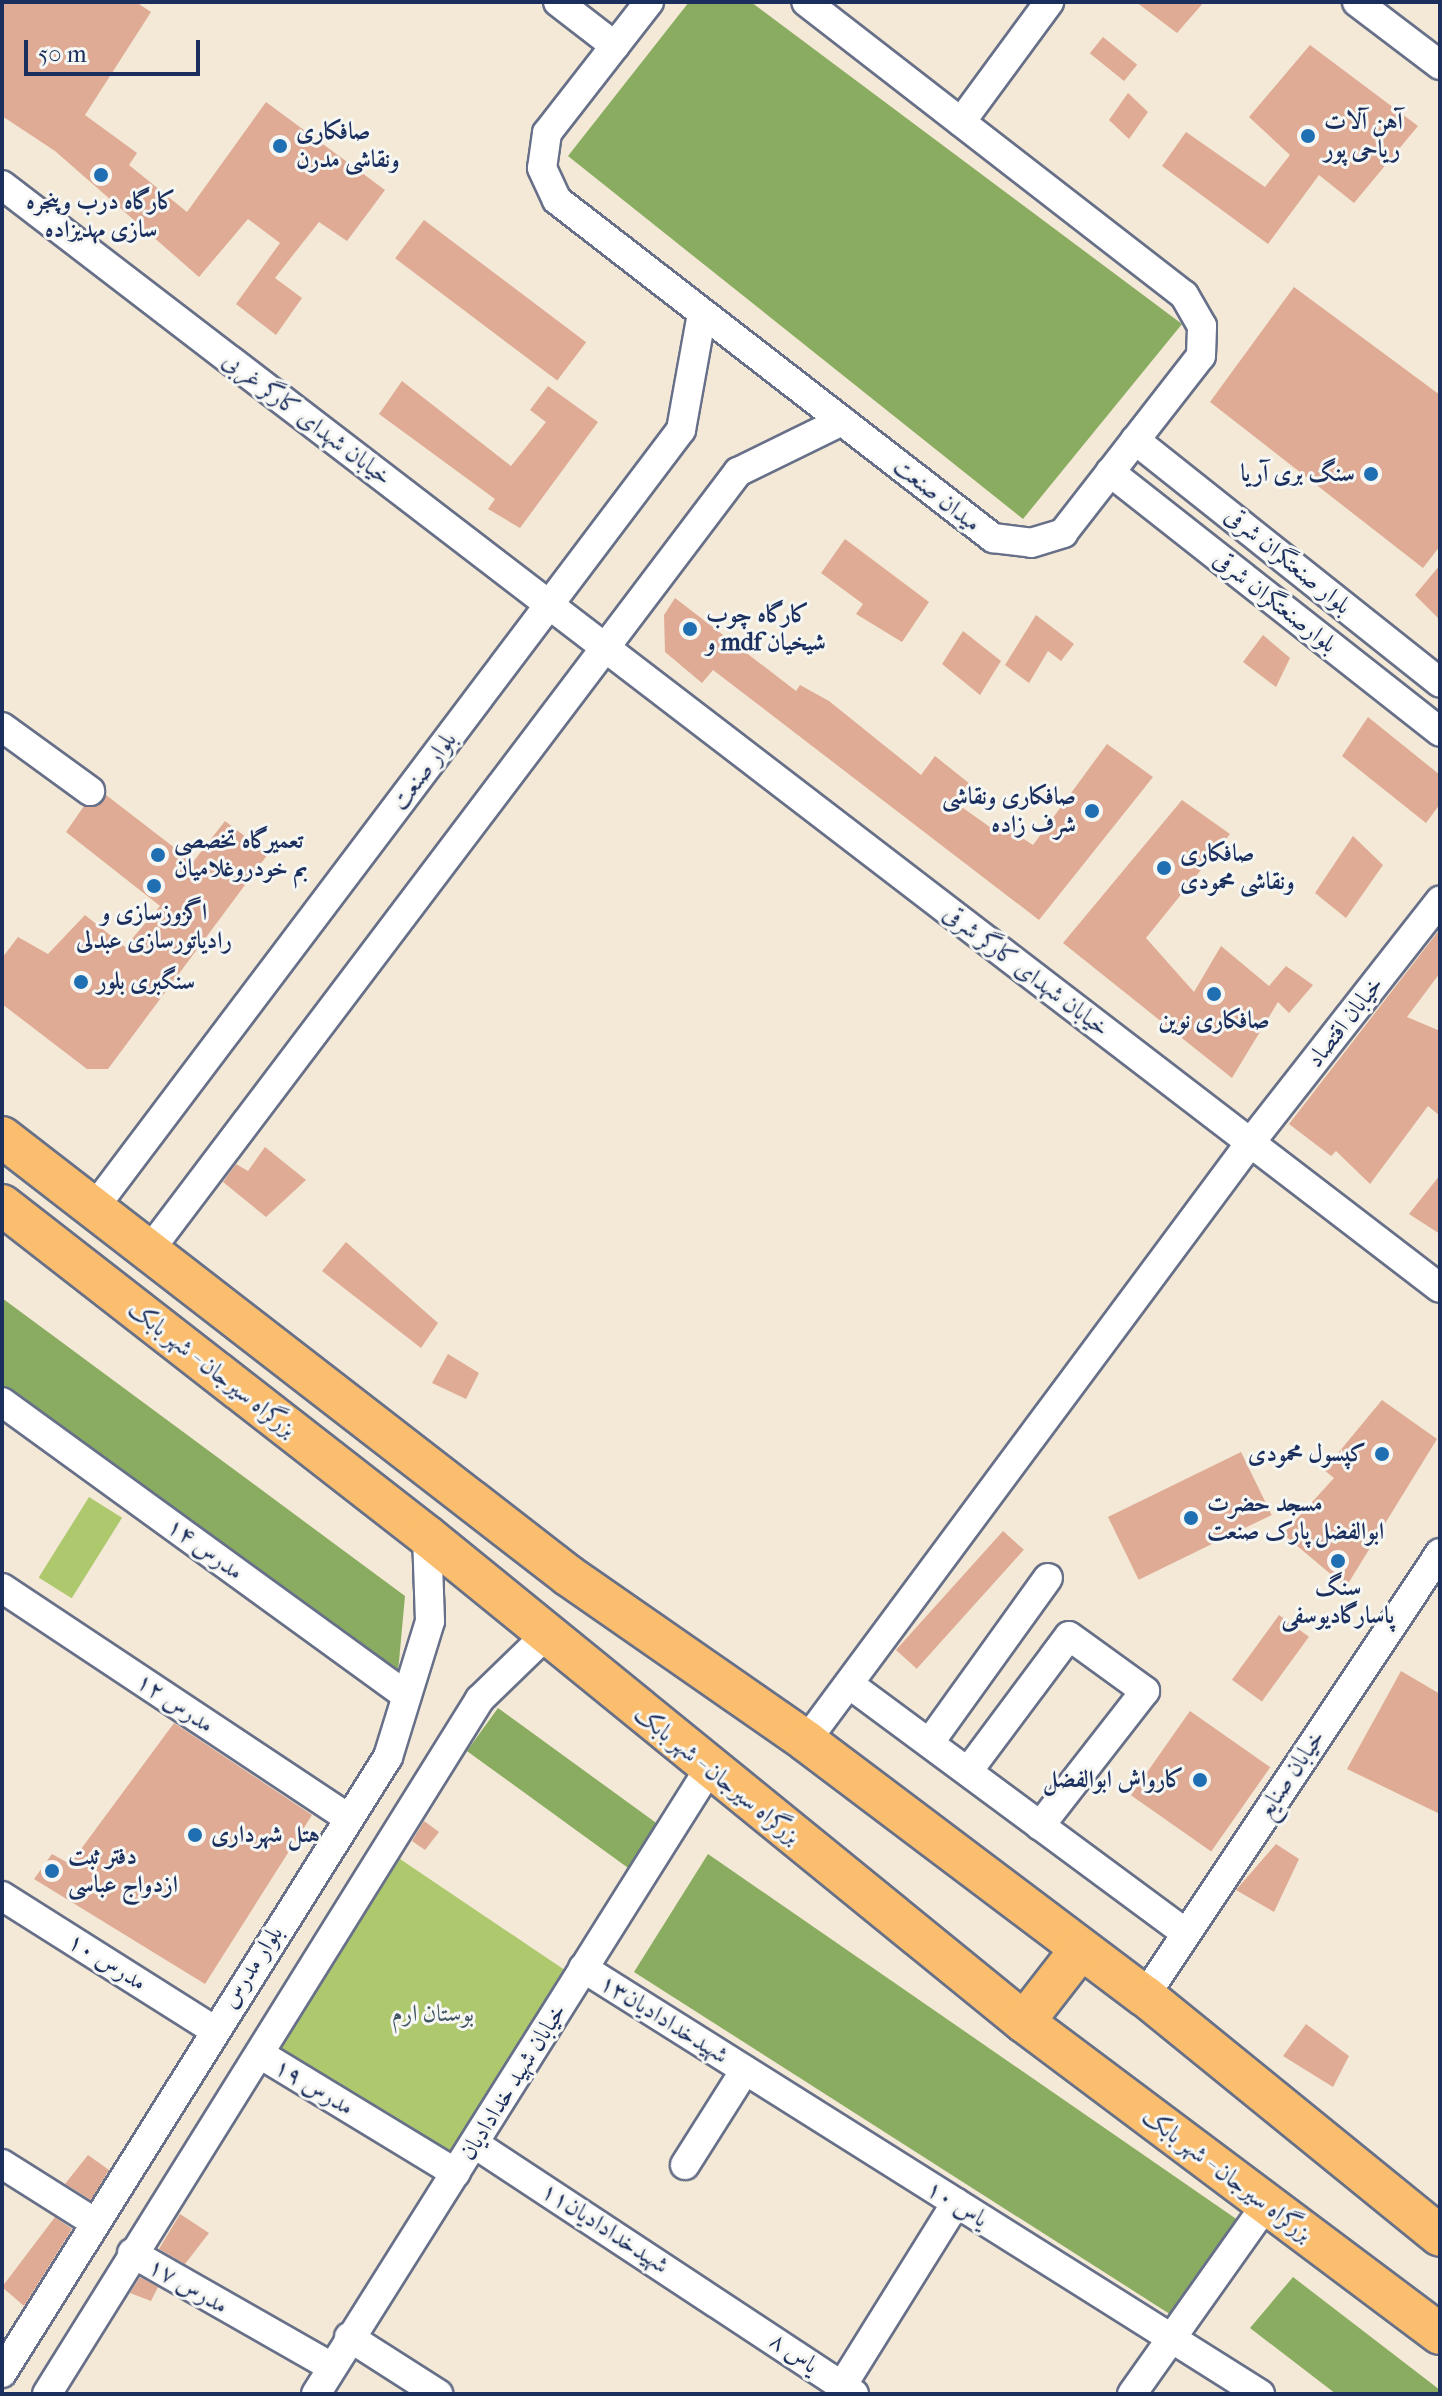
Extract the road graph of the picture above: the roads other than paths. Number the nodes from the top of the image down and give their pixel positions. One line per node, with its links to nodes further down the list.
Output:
1 (558, 2): 6 (street)
2 (649, 2): 6 (street, میدان صنعت)
3 (806, 2): 8 (street, میدان صنعت)
4 (1049, 2): 8 (street)
5 (1357, 2): 7 (street)
6 (615, 46): 10 (street, میدان صنعت)
7 (1440, 65)
8 (961, 122): 12 (street, میدان صنعت)
9 (2, 185): 16 (street, خیابان شهدای کارگر غربی)
10 (702, 313): 11 (street, میدان صنعت); 16 (street, بلوار صنعت)
11 (842, 421): 13 (street, میدان صنعت); 17 (street)
12 (1135, 440): 13 (street, میدان صنعت); 14 (street, بلوار صنعتگران شرقی)
13 (1110, 472): 15 (street, بلوارصنعتگران شرقی)
14 (1220, 507): 15 (street); 18 (street, بلوار صنعتگران شرقی)
15 (1194, 538): 20 (street, بلوارصنعتگران شرقی)
16 (550, 605): 17 (street, خیابان شهدای کارگر غربی); 26 (street, بلوار صنعت)
17 (609, 650): 24 (street, خیابان شهدای کارگر شرقی); 27 (street)
18 (1440, 683)
19 (2, 727): 21 (street)
20 (1440, 732)
21 (90, 791)
22 (1440, 901): 24 (street, خیابان اقتصاد)
23 (2, 1137): 26 (highway)
24 (1250, 1143): 28 (street, خیابان شهدای کارگر شرقی); 35 (street, خیابان اقتصاد)
25 (2, 1205): 30 (highway, بزرگراه سیرجان - شهر بابک)
26 (94, 1208): 27 (highway)
27 (149, 1251): 37 (highway)
28 (1440, 1288)
29 (2, 1402): 36 (street, مدرس ۱۴)
30 (427, 1536): 34 (highway, بزرگراه سیرجان - شهر بابک); 36 (street, بلوار مدرس)
31 (1440, 1553): 46 (street, خیابان صنایع)
32 (1048, 1578): 38 (street)
33 (2, 1588): 43 (street, مدرس ۱۲)
34 (547, 1634): 40 (highway, بزرگراه سیرجان - شهر بابک); 42 (street)
35 (849, 1684): 37 (street, خیابان اقتصاد); 38 (street)
36 (407, 1696): 39 (street, بلوار مدرس)
37 (806, 1741): 47 (highway)
38 (930, 1742): 41 (street)
39 (388, 1757): 42 (street); 43 (street, بلوار مدرس)
40 (709, 1769): 48 (street, خیابان شهید خدادادیان); 50 (highway, بزرگراه سیرجان - شهر بابک)
41 (969, 1770): 44 (street); 44 (street)
42 (426, 1783): 52 (street)
43 (348, 1818): 51 (street, بلوار مدرس)
44 (1040, 1826): 46 (street)
45 (2, 1896): 51 (street, مدرس ۱۰)
46 (1184, 1932): 49 (street, خیابان صنایع)
47 (1079, 1951): 49 (highway); 50 (highway)
48 (583, 1968): 53 (street, شهیدخدادادیان۱۳); 54 (street, خیابان شهید خدادادیان)
49 (1145, 1996): 61 (highway)
50 (1024, 2022): 59 (highway, بزرگراه سیرجان - شهر بابک)
51 (212, 2029): 60 (street, بلوار مدرس)
52 (260, 2054): 57 (street, مدرس ۱۹); 62 (street)
53 (745, 2070): 56 (street); 58 (street, یاس ۱۰)
54 (475, 2144): 57 (street, خیابان شهید خدادادیان); 63 (street, شهیدخدادادیان۱۱)
55 (2, 2164): 60 (street)
56 (685, 2165)
57 (456, 2173): 65 (street, خیابان شهید خدادادیان)
58 (956, 2203): 66 (street, یاس ۱۰); 69 (street)
59 (1266, 2205): 64 (highway, بزرگراه سیرجان - شهر بابک); 66 (street)
60 (94, 2222): 68 (street, بلوار مدرس)
61 (1440, 2236)
62 (132, 2253): 67 (street, مدرس ۱۷); 70 (street)
63 (735, 2312): 69 (street, یاس ۸)
64 (1440, 2334)
65 (349, 2337): 67 (street, خیابان شهید خدادادیان); 72 (street)
66 (1170, 2337): 73 (street); 74 (street, یاس ۱۰)
67 (332, 2367): 71 (street, خیابان شهید خدادادیان)
68 (2, 2373)
69 (848, 2390)
70 (47, 2394)
71 (316, 2394)
72 (438, 2394)
73 (1132, 2394)
74 (1260, 2394)

